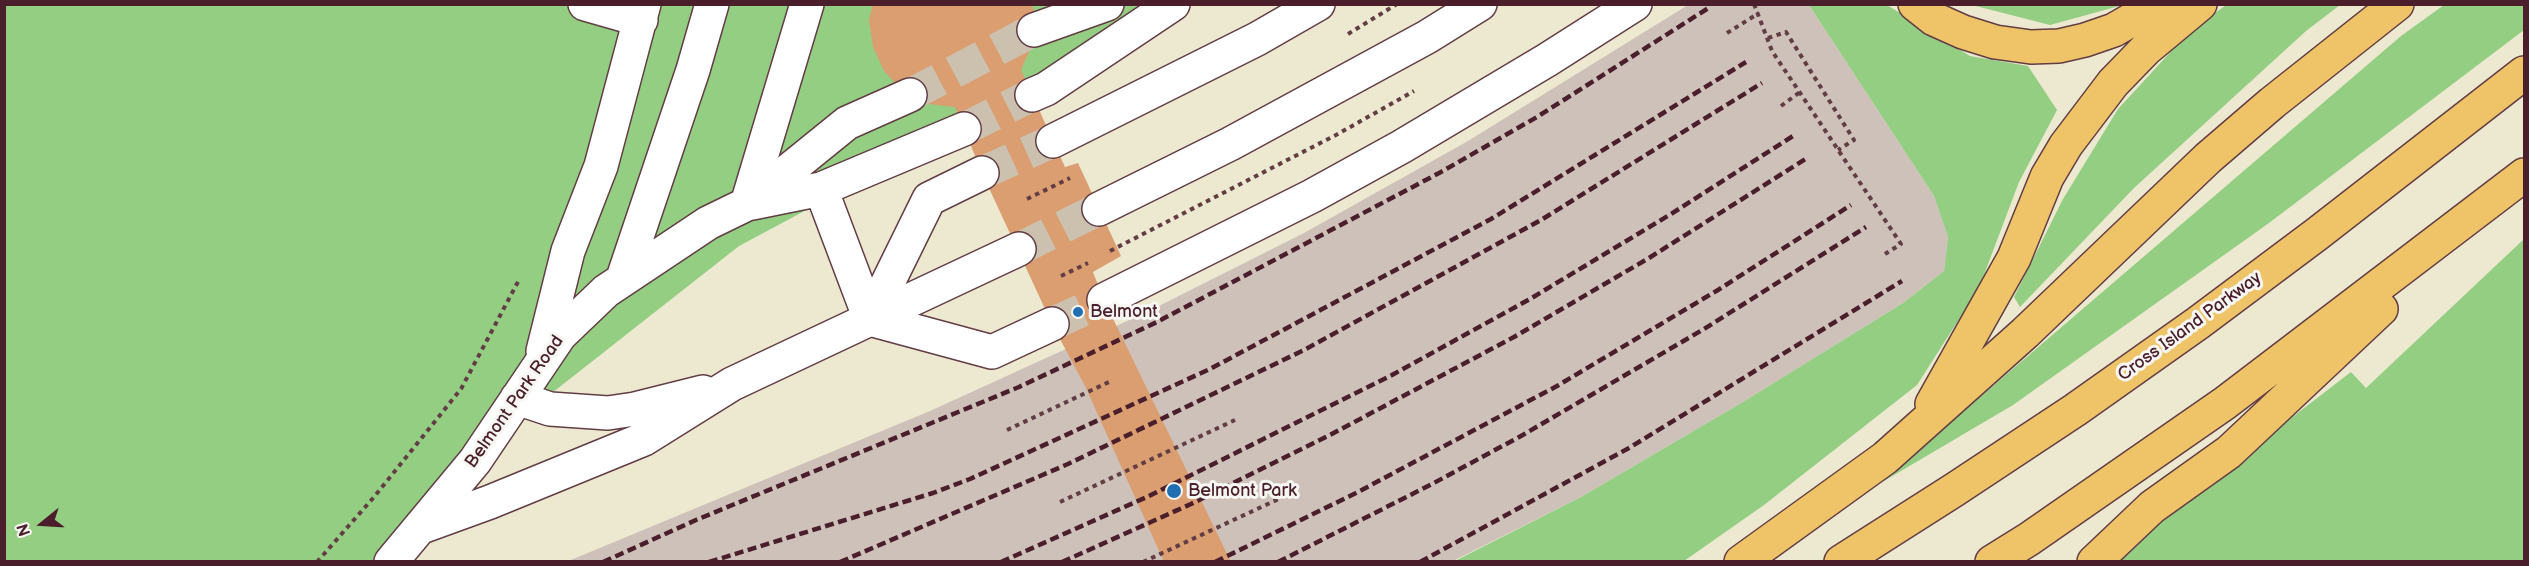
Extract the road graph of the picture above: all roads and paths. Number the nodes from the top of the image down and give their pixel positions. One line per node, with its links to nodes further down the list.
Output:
1 (585, 4): 14 (street)
2 (712, 4): 39 (street)
3 (807, 4): 31 (street)
4 (1107, 4): 16 (street)
5 (1173, 4): 22 (street)
6 (1318, 4): 25 (street)
7 (1480, 4): 32 (street)
8 (1635, 4): 40 (street)
9 (1754, 4): 15 (path)
10 (1915, 4): 11 (highway)
11 (2159, 4)
12 (2200, 4): 48 (highway)
13 (2397, 4): 48 (highway)
14 (643, 12): 43 (street)
15 (1759, 13): 17 (path); 18 (path)
16 (1034, 30)
17 (1727, 33)
18 (1768, 38): 20 (path); 26 (path)
19 (2524, 73): 57 (highway, Cross Island Parkway)
20 (1800, 93): 23 (path); 26 (path)
21 (910, 94): 31 (street)
22 (1032, 95)
23 (1780, 106)
24 (964, 129): 29 (street)
25 (1053, 141)
26 (1838, 150): 34 (path)
27 (982, 174): 41 (street)
28 (2521, 178): 58 (highway); 59 (highway)
29 (821, 189): 31 (street); 41 (street)
30 (1205, 203): 35 (path)
31 (747, 204): 39 (street, Belmont Park Road)
32 (1099, 209)
33 (1019, 249): 41 (street)
34 (1885, 254)
35 (1102, 255)
36 (1092, 260): 38 (path)
37 (521, 275): 53 (path)
38 (1061, 276)
39 (623, 278): 43 (street, Belmont Park Road)
40 (1104, 300)
41 (870, 319): 42 (street); 45 (street)
42 (1052, 324)
43 (540, 362): 46 (street, Belmont Park Road)
44 (1109, 382): 49 (path)
45 (732, 384): 46 (street); 52 (street)
46 (517, 398): 52 (street, Belmont Park Road)
47 (1235, 420): 51 (path)
48 (1920, 424): 56 (highway)
49 (1007, 430)
50 (1298, 490): 55 (path)
51 (1060, 502)
52 (421, 527): 54 (street, Belmont Park Road)
53 (317, 561)
54 (391, 561)
55 (1143, 561)
56 (1741, 561)
57 (1841, 561)
58 (1992, 561)
59 (2094, 561)

